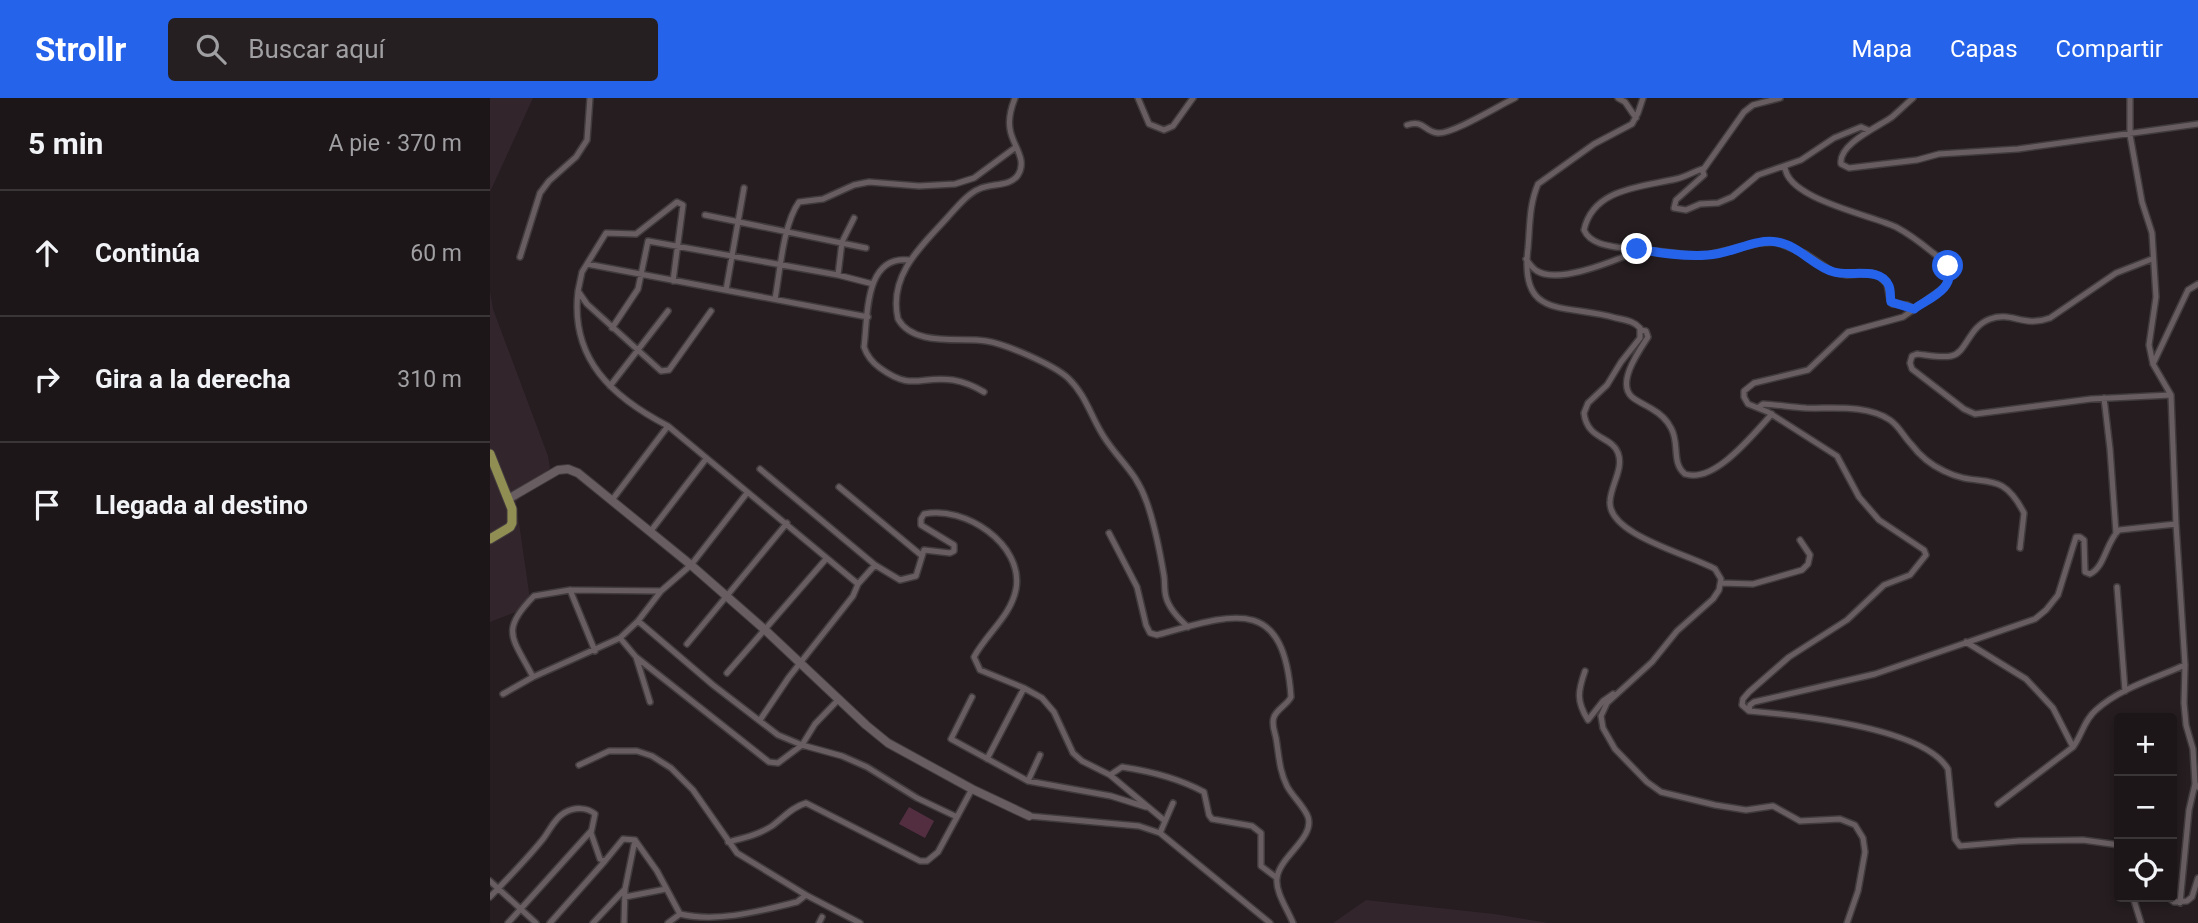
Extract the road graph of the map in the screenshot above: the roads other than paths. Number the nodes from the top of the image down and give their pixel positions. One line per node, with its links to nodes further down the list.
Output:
1 (590, 98): 28 (street)
2 (1015, 98): 16 (street)
3 (1138, 98): 4 (street)
4 (1193, 98)
5 (1515, 98): 13 (street)
6 (1618, 98): 11 (street)
7 (1643, 98): 11 (street)
8 (1780, 98): 18 (street)
9 (1913, 98): 14 (street)
10 (2130, 98): 15 (street)
11 (1636, 118): 30 (street)
12 (2198, 124): 15 (street)
13 (1407, 125)
14 (1868, 130): 15 (street); 17 (street)
15 (2130, 132): 31 (street)
16 (1016, 147): 23 (street); 32 (street)
17 (1786, 167): 18 (street); 43 (street)
18 (1703, 170): 27 (street)
19 (744, 188): 22 (street)
20 (705, 215): 22 (street)
21 (854, 218): 24 (street)
22 (738, 223): 23 (street); 29 (street)
23 (788, 233): 24 (street); 34 (street)
24 (842, 243): 26 (street); 36 (street)
25 (679, 246): 29 (street); 33 (street); 35 (street); 37 (street)
26 (866, 248)
27 (1626, 251): 30 (street); 43 (street)
28 (520, 257)
29 (732, 257): 34 (street); 40 (street)
30 (1525, 259): 48 (street)
31 (2152, 259): 50 (street); 54 (street)
32 (909, 260): 38 (street); 84 (street)
33 (587, 264): 35 (street); 41 (street)
34 (782, 265): 36 (street); 42 (street)
35 (641, 275): 37 (street); 47 (street)
36 (838, 275): 38 (street)
37 (673, 281): 40 (street)
38 (873, 284): 46 (street)
39 (2198, 284): 50 (street)
40 (726, 290): 42 (street)
41 (578, 291): 47 (street); 51 (street)
42 (775, 299): 46 (street)
43 (1914, 309): 55 (street)
44 (668, 311): 49 (street)
45 (711, 311): 49 (street)
46 (868, 317): 52 (street)
47 (612, 328): 49 (street)
48 (1641, 330): 56 (street); 77 (street)
49 (639, 351): 51 (street)
50 (2153, 364): 53 (street)
51 (610, 386): 57 (street)
52 (984, 392)
53 (2171, 395): 54 (street); 66 (street)
54 (2104, 398): 69 (street)
55 (1759, 407): 56 (street); 72 (street)
56 (1772, 414): 103 (street)
57 (667, 426): 59 (street); 64 (street)
58 (490, 454): 63 (main road)
59 (706, 459): 62 (street); 67 (street)
60 (760, 469): 76 (street)
61 (839, 487): 73 (street)
62 (747, 492): 65 (street); 75 (street)
63 (508, 499): 64 (street); 70 (main road)
64 (612, 500): 67 (street)
65 (788, 523): 74 (street); 82 (street)
66 (2176, 524): 69 (street); 92 (street)
67 (650, 532): 75 (street)
68 (1109, 533): 84 (street)
69 (2116, 533): 87 (street)
70 (490, 540)
71 (1800, 540): 77 (street)
72 (2020, 548)
73 (921, 555): 76 (street); 96 (street)
74 (826, 559): 78 (street); 85 (street)
75 (691, 565): 81 (street); 82 (street)
76 (875, 565): 78 (street)
77 (1721, 583): 97 (street)
78 (859, 584): 91 (street)
79 (2118, 587): 98 (street)
80 (570, 590): 81 (street); 89 (street); 95 (street)
81 (661, 591): 83 (street)
82 (726, 596): 85 (street); 88 (street)
83 (638, 621): 86 (street); 104 (street)
84 (1188, 627): 126 (street)
85 (764, 629): 91 (street); 94 (street)
86 (620, 638): 89 (street); 90 (street)
87 (1965, 642): 103 (street); 106 (street)
88 (687, 644)
89 (595, 651): 95 (street)
90 (636, 657): 102 (street); 105 (street)
91 (800, 664): 101 (street); 104 (street)
92 (2185, 665): 98 (street); 112 (street)
93 (1585, 671): 97 (street)
94 (727, 673)
95 (533, 677): 99 (street)
96 (1024, 688): 108 (street); 110 (street)
97 (1621, 688): 149 (street)
98 (2125, 691): 106 (street)
99 (503, 694)
100 (972, 697): 108 (street)
101 (839, 699): 105 (street); 113 (street)
102 (650, 702)
103 (1749, 711): 124 (street)
104 (760, 720): 105 (street)
105 (802, 745): 118 (street)
106 (2073, 747): 115 (street)
107 (1040, 755): 111 (street)
108 (987, 759): 111 (street)
109 (579, 765): 123 (street)
110 (1110, 775): 116 (street); 126 (street)
111 (1028, 781): 116 (street)
112 (2197, 785): 136 (street)
113 (972, 789): 117 (street); 118 (street)
114 (1173, 803): 119 (street)
115 (1998, 804)
116 (1149, 807): 119 (street)
117 (1029, 816): 121 (street)
118 (957, 817): 123 (street)
119 (1165, 821): 121 (street)
120 (591, 831): 125 (street); 129 (street); 137 (street)
121 (1160, 833): 147 (street)
122 (635, 840): 125 (street); 130 (street); 131 (street)
123 (728, 842): 132 (street)
124 (2114, 844)
125 (605, 861): 142 (street)
126 (1276, 878): 148 (street)
127 (2198, 878): 136 (street)
128 (490, 881): 129 (street)
129 (498, 888): 133 (street); 137 (street)
130 (666, 888): 131 (street); 138 (street)
131 (625, 893): 143 (street); 144 (street)
132 (806, 895): 139 (street); 146 (street)
133 (490, 897)
134 (2135, 902): 150 (street)
135 (2177, 902): 136 (street)
136 (2180, 903)
137 (520, 909): 140 (street); 141 (street)
138 (680, 914): 139 (street); 145 (street)
139 (689, 920)
140 (508, 923)
141 (536, 923)
142 (550, 923)
143 (593, 923)
144 (624, 923)
145 (668, 923)
146 (860, 923)
147 (1270, 923)
148 (1293, 923)
149 (1847, 923)
150 (2141, 923)

